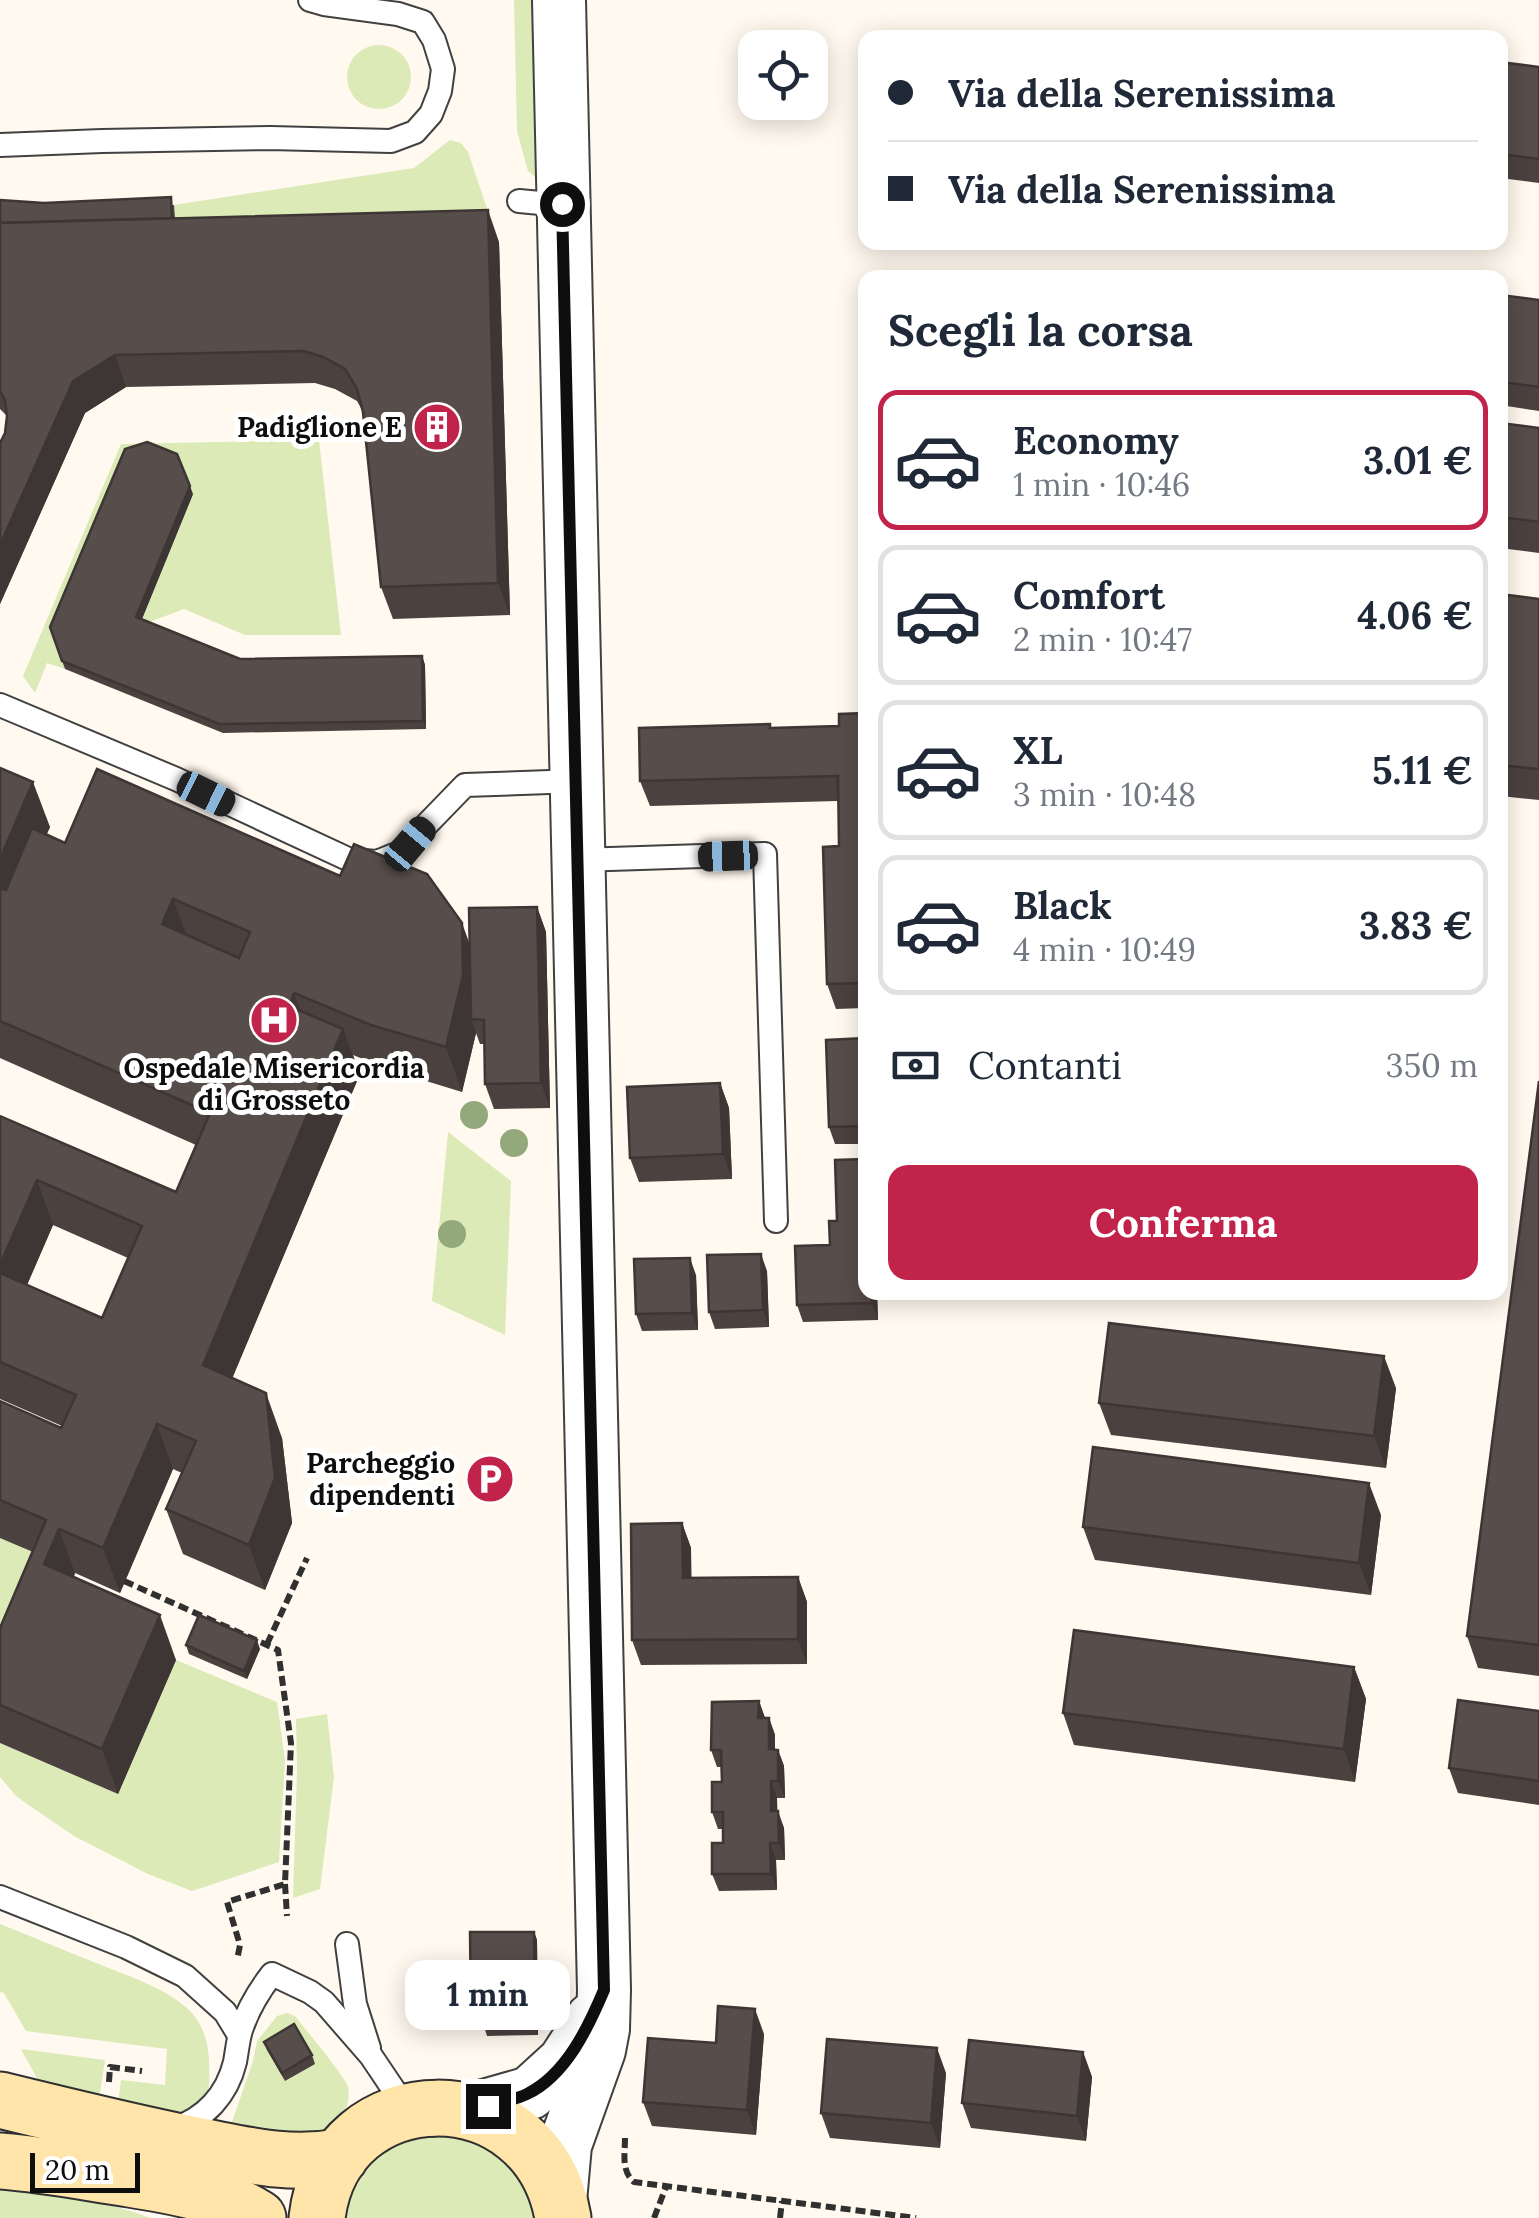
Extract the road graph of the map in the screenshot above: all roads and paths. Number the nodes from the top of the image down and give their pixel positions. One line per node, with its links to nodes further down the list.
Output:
1 (310, 0): 3 (lane)
2 (560, 0): 5 (street)
3 (0, 146)
4 (0, 706): 5 (lane)
5 (577, 781): 6 (street)
6 (579, 860): 7 (lane); 16 (street)
7 (776, 1221)
8 (306, 1558): 10 (path)
9 (124, 1581): 10 (path)
10 (268, 1644): 11 (path)
11 (285, 1884): 13 (path); 15 (path)
12 (0, 1897): 17 (lane)
13 (287, 1916)
14 (347, 1944): 18 (lane)
15 (237, 1960)
16 (604, 1990): 23 (street); 30 (street)
17 (239, 2035): 18 (lane); 24 (lane)
18 (371, 2056): 22 (lane)
19 (110, 2067): 20 (path)
20 (142, 2071)
21 (0, 2100): 24 (main road)
22 (408, 2111): 23 (main road); 26 (main road)
23 (466, 2111): 30 (main road)
24 (143, 2136): 26 (main road)
25 (626, 2138): 28 (path)
26 (340, 2157): 32 (main road)
27 (0, 2161): 31 (main road)
28 (666, 2187): 29 (path); 33 (path)
29 (782, 2200): 34 (path); 35 (path)
30 (562, 2213)
31 (258, 2218)
32 (317, 2218)
33 (654, 2218)
34 (780, 2218)
35 (916, 2218)

